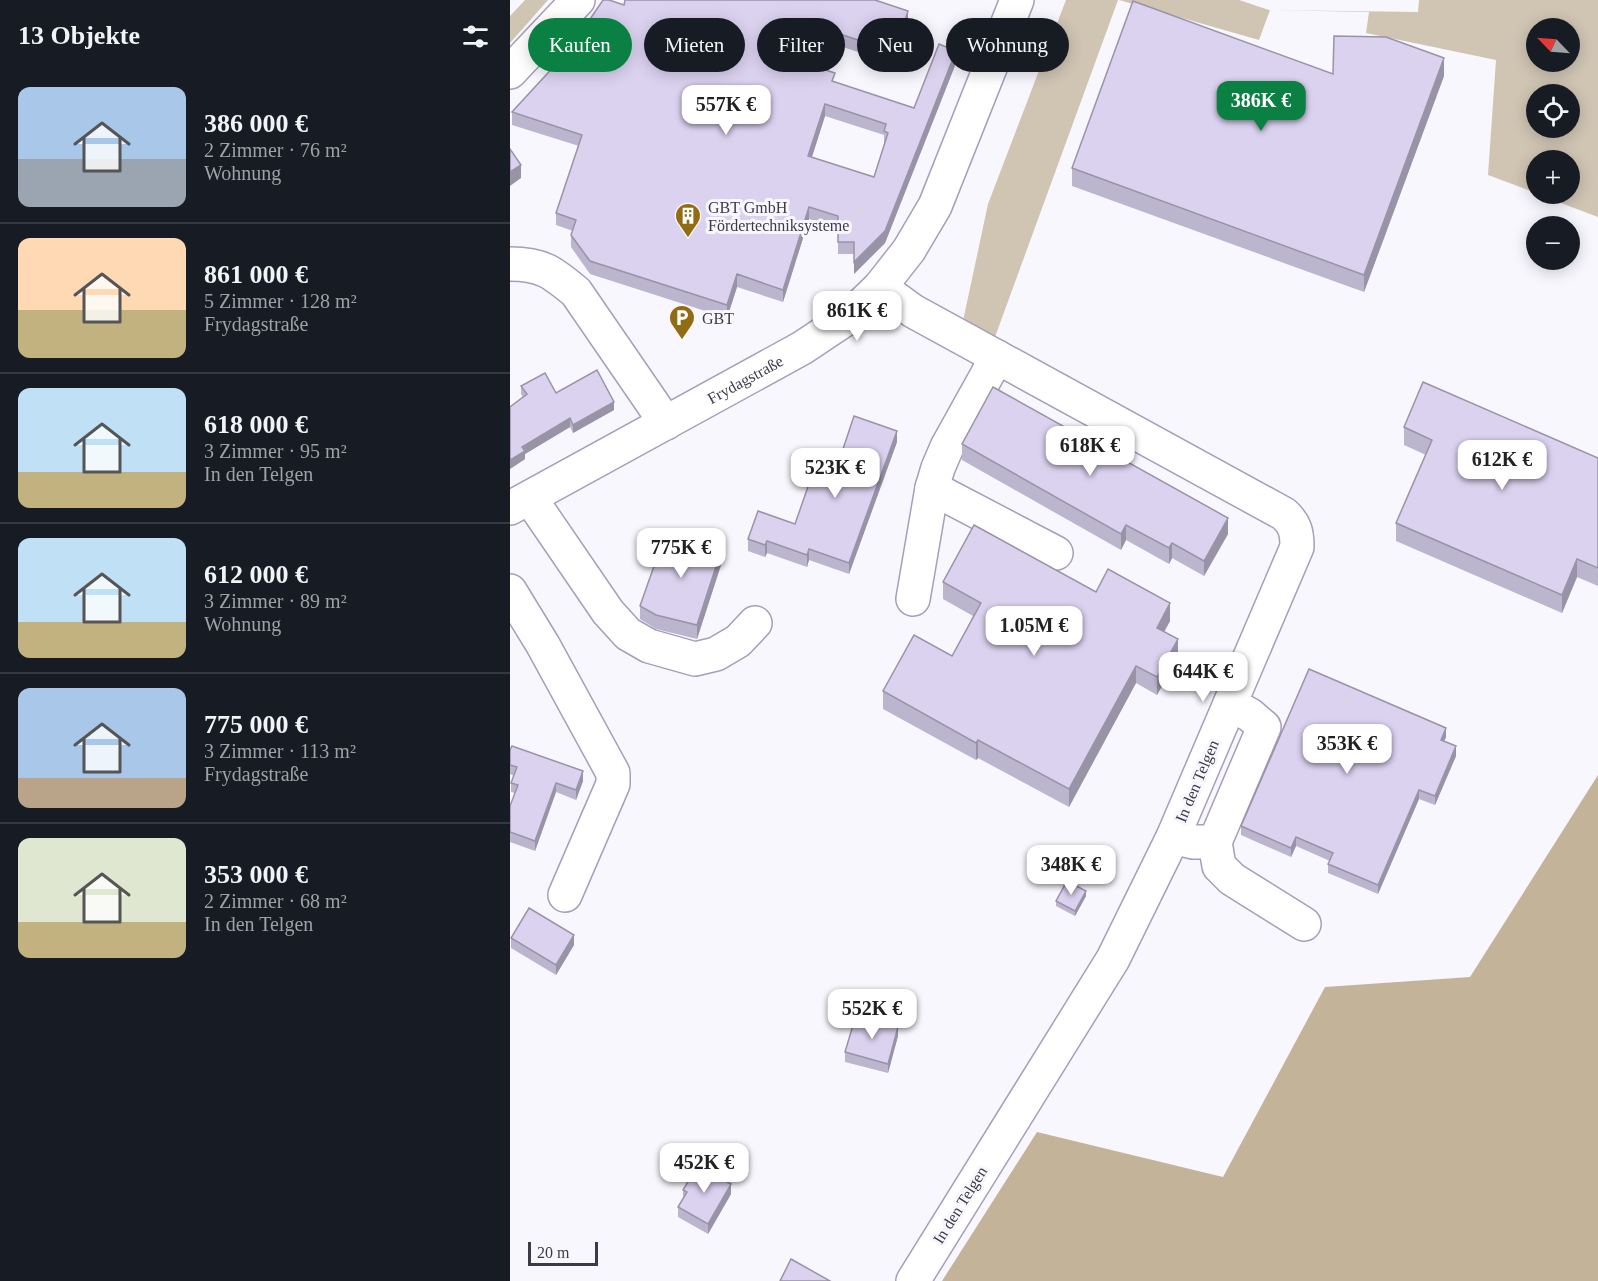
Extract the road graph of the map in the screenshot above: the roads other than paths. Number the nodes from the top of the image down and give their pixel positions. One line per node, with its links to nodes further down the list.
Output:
1 (578, 0): 3 (street)
2 (1017, 0): 5 (street, Frydagstraße)
3 (510, 72)
4 (510, 264): 7 (street)
5 (879, 287): 6 (street, In den Telgen); 7 (street, Frydagstraße)
6 (997, 357): 8 (street); 14 (street, In den Telgen)
7 (666, 423): 9 (street, Frydagstraße)
8 (932, 488): 10 (street); 12 (street)
9 (520, 503): 13 (street)
10 (1056, 553)
11 (510, 591): 17 (street)
12 (913, 599)
13 (755, 623)
14 (1230, 704): 15 (street, In den Telgen); 16 (street)
15 (1173, 837): 16 (street); 19 (street, In den Telgen)
16 (1215, 842): 18 (street)
17 (565, 895)
18 (1304, 924)
19 (913, 1281)

